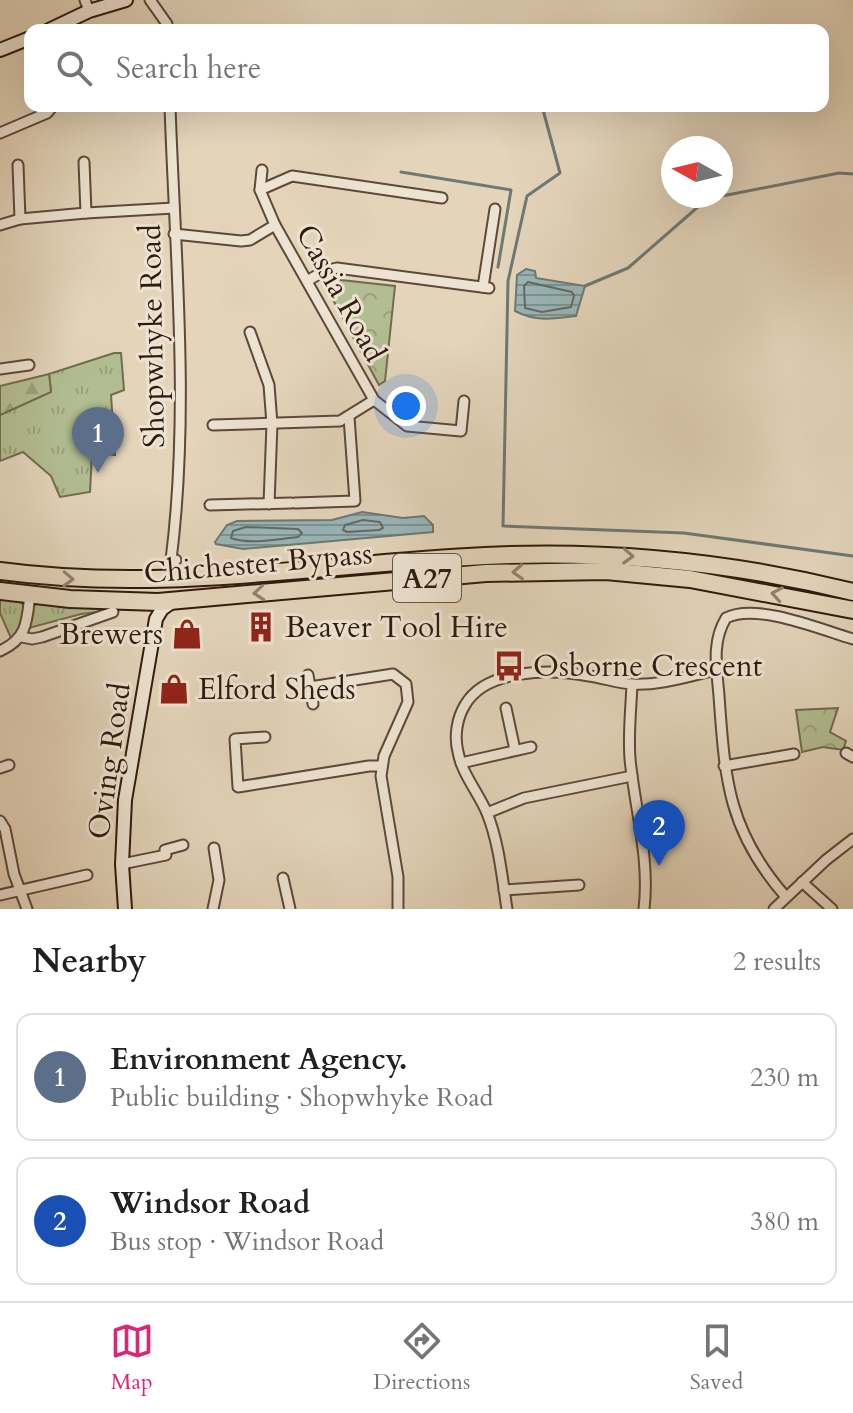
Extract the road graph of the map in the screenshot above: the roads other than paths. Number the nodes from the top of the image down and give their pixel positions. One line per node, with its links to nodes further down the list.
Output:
1 (126, 0): 3 (main road)
2 (150, 0): 5 (street)
3 (87, 6): 4 (main road)
4 (58, 24)
5 (167, 24)
6 (24, 40): 7 (main road)
7 (0, 50)
8 (48, 112): 10 (street)
9 (170, 112): 16 (street, Shopwhyke Road)
10 (0, 133)
11 (84, 162): 18 (street)
12 (18, 165): 19 (street)
13 (262, 170): 14 (street, Cassia Road)
14 (260, 190): 15 (street); 21 (street, Cassia Road)
15 (442, 198)
16 (174, 208): 18 (street); 22 (street, Shopwhyke Road)
17 (495, 209): 23 (street)
18 (86, 213): 19 (street)
19 (20, 219): 20 (street)
20 (0, 225)
21 (275, 225): 22 (street, Cassia Road); 23 (street, Cassia Road)
22 (174, 234): 34 (street, Shopwhyke Road)
23 (307, 281): 27 (street, Cassia Road)
24 (250, 332): 30 (street)
25 (29, 365): 26 (street)
26 (0, 369)
27 (374, 400): 28 (street, Cassia Road); 29 (street)
28 (464, 401)
29 (349, 417): 30 (street); 32 (street)
30 (272, 424): 31 (street); 32 (street)
31 (213, 425)
32 (269, 504): 33 (street)
33 (210, 505)
34 (176, 560)
35 (0, 571): 37 (highway, Chichester Bypass / A27, one-way to 37)
36 (0, 591): 38 (highway, Chichester Bypass / A27)
37 (853, 592)
38 (30, 594): 40 (highway, Chichester Bypass / A27); 44 (street)
39 (174, 601): 40 (highway, Chichester Bypass / A27); 41 (highway, Chichester Bypass / A27, one-way to 39); 43 (main road)
40 (136, 602): 43 (main road)
41 (853, 610)
42 (113, 612): 44 (street)
43 (156, 621): 66 (main road, Oving Road)
44 (22, 637): 46 (street)
45 (853, 639): 47 (street)
46 (0, 651)
47 (716, 670): 49 (street); 59 (street)
48 (308, 675): 50 (street)
49 (632, 684): 57 (street); 60 (street)
50 (310, 687): 51 (street); 58 (street)
51 (313, 704)
52 (506, 708): 55 (street)
53 (265, 737): 58 (street)
54 (531, 747): 55 (street)
55 (515, 750): 57 (street)
56 (794, 754): 59 (street)
57 (461, 763): 61 (street)
58 (382, 766): 79 (street)
59 (724, 766): 74 (street)
60 (632, 776): 61 (street); 81 (street)
61 (487, 813): 72 (street)
62 (0, 821): 71 (street)
63 (853, 839): 69 (street)
64 (183, 845): 66 (street)
65 (214, 848): 77 (street)
66 (122, 864): 76 (main road, Oving Road)
67 (87, 875): 71 (street)
68 (283, 878): 78 (street)
69 (802, 882): 74 (street); 83 (street)
70 (579, 885): 72 (street)
71 (20, 889): 73 (street); 75 (street)
72 (504, 890): 80 (street)
73 (0, 895)
74 (786, 897): 82 (street)
75 (27, 909)
76 (125, 909)
77 (213, 909)
78 (290, 909)
79 (398, 909)
80 (507, 909)
81 (644, 909)
82 (774, 909)
83 (832, 909)

